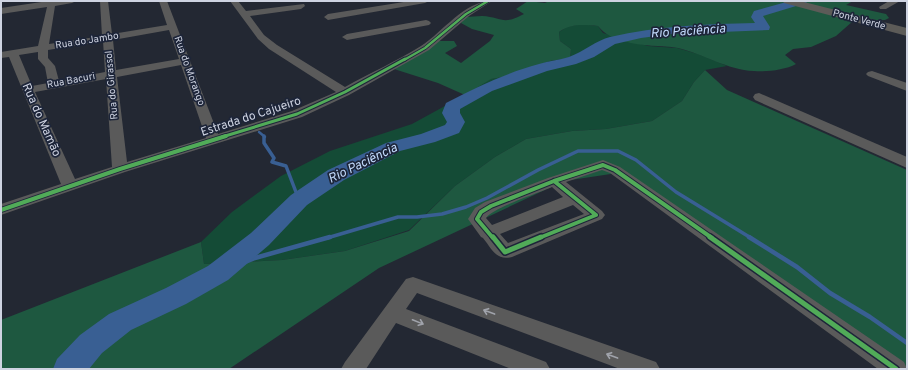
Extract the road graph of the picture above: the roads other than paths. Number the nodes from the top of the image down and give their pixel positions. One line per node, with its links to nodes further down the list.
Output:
1 (72, 1): 9 (street)
2 (104, 1): 19 (street, Rua do Girassol)
3 (163, 1): 16 (street, Rua do Morango)
4 (234, 1): 14 (street)
5 (425, 1): 11 (street)
6 (488, 1): 17 (street, Estrada do Cajueiro)
7 (788, 1): 18 (main road, Ponte Verde)
8 (896, 1): 12 (street)
9 (51, 2): 13 (street); 21 (street)
10 (305, 3): 14 (street)
11 (395, 3): 15 (street); 17 (street)
12 (883, 7)
13 (2, 12)
14 (244, 14): 30 (street)
15 (328, 17)
16 (173, 27): 19 (street, Rua do Jambo); 23 (street, Rua do Morango)
17 (434, 28): 20 (street); 30 (street, Estrada do Cajueiro)
18 (907, 32)
19 (108, 37): 21 (street, Rua do Jambo); 25 (street, Rua do Girassol)
20 (347, 37)
21 (43, 48): 22 (street, Rua do Jambo); 27 (street)
22 (9, 56): 24 (street, Rua do Jambo); 29 (street, Rua do Mamão)
23 (185, 61): 25 (street, Rua Bacuri); 32 (street, Rua do Morango)
24 (1, 63)
25 (112, 74): 27 (street, Rua Bacuri); 34 (street, Rua do Girassol)
26 (872, 74): 28 (street)
27 (54, 84): 29 (street, Rua Bacuri)
28 (907, 87)
29 (28, 90): 36 (street, Rua do Mamão)
30 (346, 92): 32 (street, Estrada do Cajueiro)
31 (759, 98): 33 (street)
32 (214, 141): 34 (street, Estrada do Cajueiro)
33 (907, 163)
34 (120, 168): 36 (street, Estrada do Cajueiro)
35 (554, 181): 37 (street); 39 (street); 44 (street)
36 (70, 186): 38 (street, Estrada do Cajueiro)
37 (574, 198): 39 (street); 39 (street)
38 (1, 210)
39 (487, 233)
40 (392, 312): 41 (street, one-way to 40); 42 (street); 43 (street, one-way to 43)
41 (640, 368)
42 (353, 369)
43 (538, 369)
44 (896, 369)

